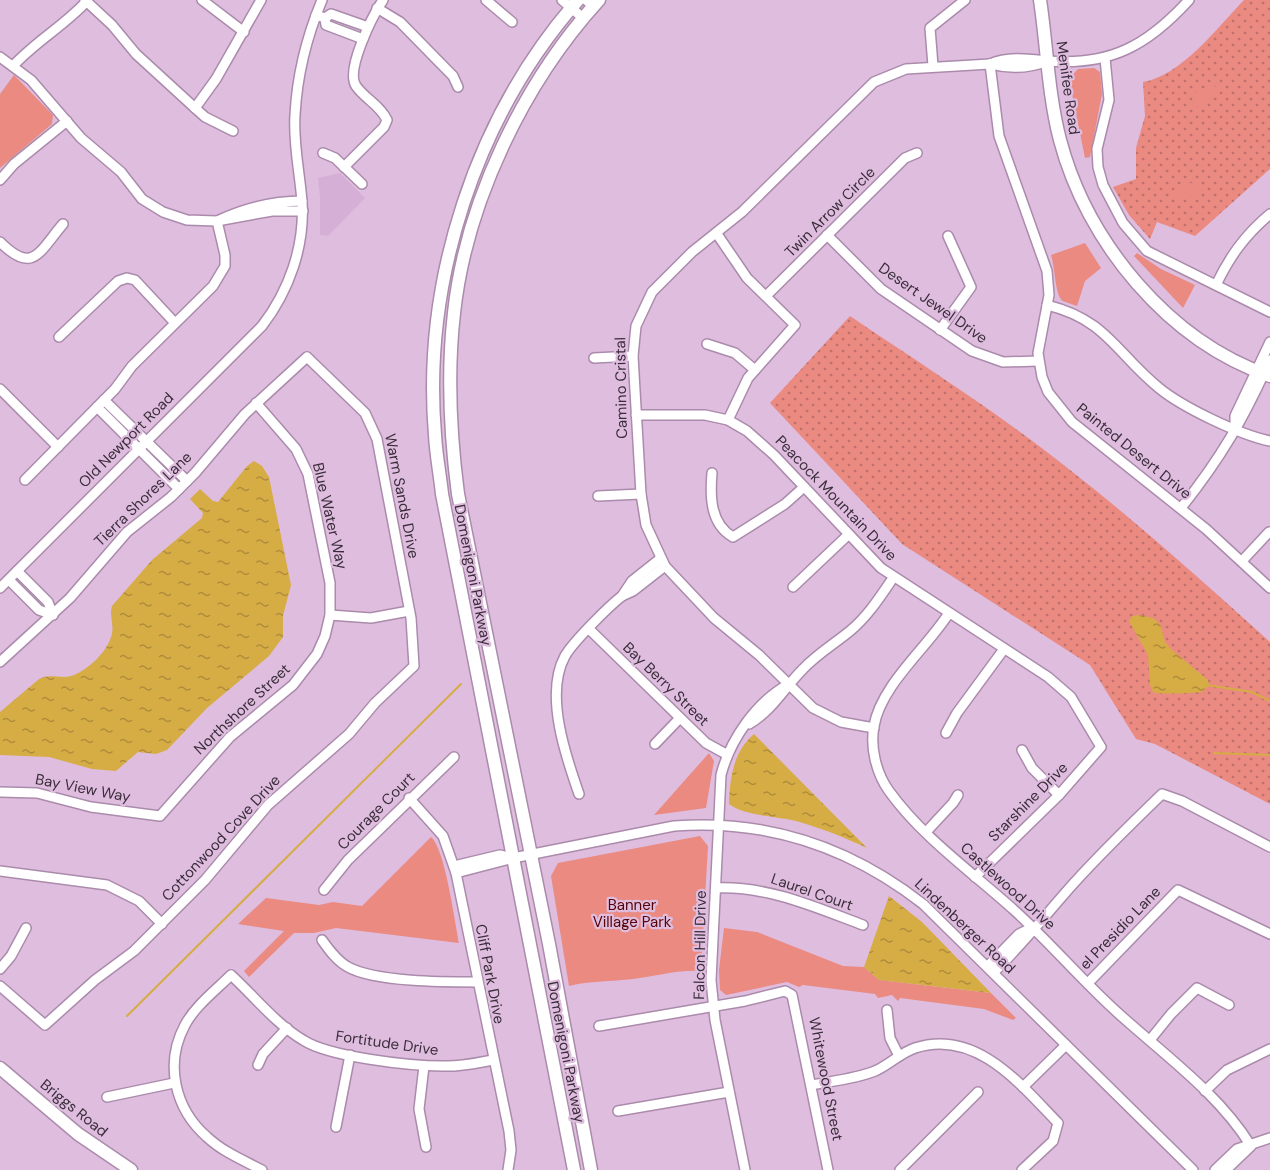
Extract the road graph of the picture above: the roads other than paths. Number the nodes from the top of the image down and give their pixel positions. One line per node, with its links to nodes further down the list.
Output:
1 (202, 0): 18 (street)
2 (261, 0): 18 (street)
3 (322, 0): 12 (street, Old Newport Road)
4 (486, 0): 15 (street)
5 (965, 0): 25 (street)
6 (1040, 0): 22 (main road, Menifee Road)
7 (1189, 0): 21 (street, Camino Cristal)
8 (86, 1): 24 (street); 27 (street)
9 (593, 2): 13 (main road, Domenigoni Parkway)
10 (570, 3): 13 (street); 118 (main road, Domenigoni Parkway)
11 (380, 4): 16 (street); 26 (street)
12 (321, 16): 14 (street); 17 (street); 35 (street, Old Newport Road)
13 (583, 18): 117 (main road, Domenigoni Parkway)
14 (345, 20): 16 (street); 17 (street)
15 (512, 22)
16 (368, 27): 19 (street)
17 (341, 31): 19 (street)
18 (244, 32): 27 (street)
19 (363, 39): 32 (street)
20 (0, 57): 24 (street)
21 (1105, 58): 22 (street, Camino Cristal); 44 (street)
22 (1048, 61): 23 (street, Camino Cristal); 59 (main road, Menifee Road)
23 (990, 64): 25 (street, Camino Cristal); 46 (street, Painted Desert Drive)
24 (14, 66): 28 (street)
25 (933, 66): 40 (street, Camino Cristal)
26 (458, 87)
27 (195, 108): 29 (street)
28 (67, 121): 33 (street); 37 (street)
29 (233, 130)
30 (322, 153): 32 (street)
31 (917, 153): 41 (street, Twin Arrow Circle)
32 (344, 167): 34 (street)
33 (0, 180)
34 (362, 184)
35 (303, 206): 37 (street); 67 (street, Old Newport Road)
36 (1267, 217): 39 (street); 44 (street)
37 (217, 221): 48 (street)
38 (63, 224): 43 (street)
39 (1270, 228)
40 (717, 234): 45 (street); 53 (street, Camino Cristal)
41 (827, 235): 45 (street, Twin Arrow Circle); 49 (street, Desert Jewel Drive)
42 (948, 236): 49 (street)
43 (0, 242)
44 (1216, 285): 47 (street)
45 (766, 296): 58 (street)
46 (1047, 305): 57 (street, Painted Desert Drive); 66 (street)
47 (1270, 312)
48 (175, 323): 50 (street); 61 (street)
49 (940, 330): 57 (street, Desert Jewel Drive)
50 (59, 338)
51 (1270, 342): 59 (street)
52 (707, 344): 58 (street)
53 (633, 356): 55 (street); 63 (street, Camino Cristal)
54 (307, 357): 62 (street, Tierra Shores Lane); 91 (street, Warm Sands Drive)
55 (594, 358)
56 (1270, 360): 59 (street)
57 (1038, 362): 80 (street, Painted Desert Drive)
58 (755, 370): 64 (street)
59 (1263, 374): 66 (street)
60 (0, 389): 69 (street)
61 (101, 403): 65 (street); 69 (street)
62 (256, 403): 75 (street, Tierra Shores Lane); 94 (street, Blue Water Way)
63 (636, 415): 64 (street, Peacock Mountain Drive); 78 (street, Camino Cristal)
64 (728, 420): 76 (street, Peacock Mountain Drive)
65 (124, 426): 67 (street); 70 (street)
66 (1235, 429): 68 (street); 80 (street)
67 (147, 441): 70 (street, Old Newport Road); 71 (street)
68 (1270, 441)
69 (58, 447): 74 (street)
70 (138, 449): 72 (street); 85 (street, Old Newport Road)
71 (166, 461): 72 (street); 75 (street)
72 (159, 469): 77 (street)
73 (712, 473): 76 (street)
74 (25, 480)
75 (187, 481): 77 (street, Tierra Shores Lane)
76 (804, 487): 82 (street, Peacock Mountain Drive)
77 (179, 489): 93 (street, Tierra Shores Lane)
78 (641, 494): 79 (street); 84 (street, Camino Cristal)
79 (598, 496)
80 (1181, 508): 83 (street, Painted Desert Drive)
81 (1269, 532): 83 (street)
82 (848, 535): 86 (street, Peacock Mountain Drive); 88 (street)
83 (1242, 561): 90 (street, Painted Desert Drive)
84 (663, 562): 95 (street); 99 (street, Camino Cristal)
85 (17, 571): 87 (street, Old Newport Road); 93 (street)
86 (894, 578): 92 (street, Peacock Mountain Drive); 99 (street, Falcon Hill Drive)
87 (9, 580): 89 (street, Old Newport Road); 93 (street)
88 (793, 587)
89 (0, 588)
90 (1270, 588)
91 (409, 610): 94 (street); 98 (street, Warm Sands Drive)
92 (949, 613): 96 (street, Peacock Mountain Drive); 101 (street, Castlewood Drive)
93 (53, 615): 97 (street, Tierra Shores Lane)
94 (330, 615): 113 (street, Northshore Street)
95 (589, 629): 100 (street, Bay Berry Street); 109 (street)
96 (1004, 649): 102 (street); 104 (street, Peacock Mountain Drive)
97 (0, 662)
98 (414, 666): 124 (street, Cottonwood Cove Drive)
99 (789, 684): 101 (street, Camino Cristal); 106 (street, Falcon Hill Drive)
100 (680, 718): 103 (street); 106 (street, Bay Berry Street)
101 (874, 728): 115 (street, Castlewood Drive)
102 (946, 733)
103 (655, 744)
104 (1101, 747): 111 (street, Starshine Drive)
105 (1022, 750): 111 (street)
106 (726, 754): 114 (street, Falcon Hill Drive)
107 (454, 757): 112 (street, Courage Court)
108 (0, 792): 113 (street, Bay View Way)
109 (579, 795)
110 (958, 795): 115 (street)
111 (1059, 795): 121 (street, Starshine Drive)
112 (410, 798): 119 (street, Cliff Park Drive); 123 (street, Courage Court)
113 (160, 816)
114 (719, 824): 117 (street, Lindenberger Road); 122 (street, Falcon Hill Drive); 131 (street, Lindenberger Road)
115 (927, 831): 121 (street, Castlewood Drive)
116 (1270, 847): 126 (street)
117 (531, 855): 118 (street, Lindenberger Road); 165 (main road, Domenigoni Parkway)
118 (513, 858): 119 (street, Lindenberger Road); 164 (main road, Domenigoni Parkway)
119 (455, 869): 132 (street, Cliff Park Drive)
120 (0, 871): 124 (street)
121 (975, 878): 126 (street, Castlewood Drive)
122 (716, 888): 125 (street, Laurel Court); 135 (street, Falcon Hill Drive)
123 (324, 890)
124 (162, 924): 134 (street, Cottonwood Cove Drive)
125 (863, 926)
126 (1033, 927): 131 (street); 133 (street, Castlewood Drive)
127 (26, 928): 130 (street)
128 (1270, 934): 133 (street, el Presidio Lane)
129 (322, 940): 132 (street)
130 (0, 969)
131 (991, 969): 141 (street, Lindenberger Road)
132 (477, 982): 145 (street, Cliff Park Drive)
133 (1088, 983): 140 (street, Castlewood Drive)
134 (0, 986)
135 (713, 1005): 138 (street); 150 (street, Whitewood Street); 153 (street, Falcon Hill Drive)
136 (1229, 1005): 140 (street)
137 (887, 1010): 144 (street)
138 (599, 1026)
139 (287, 1028): 143 (street, Fortitude Drive); 146 (street); 149 (street, Fortitude Drive)
140 (1150, 1040): 152 (street, Castlewood Drive)
141 (1066, 1045): 151 (street); 170 (street, Lindenberger Road)
142 (1270, 1049): 152 (street)
143 (350, 1055): 147 (street, Fortitude Drive); 157 (street)
144 (899, 1056): 150 (street); 151 (street)
145 (493, 1060): 147 (street, Fortitude Drive); 163 (street, Cliff Park Drive)
146 (258, 1065)
147 (424, 1066): 160 (street)
148 (0, 1068): 161 (main road, Briggs Road)
149 (174, 1083): 155 (street); 162 (street)
150 (812, 1085): 167 (street, Whitewood Street)
151 (1023, 1087): 169 (street)
152 (1205, 1091): 159 (street, Castlewood Drive)
153 (729, 1092): 156 (street); 166 (street, Falcon Hill Drive)
154 (978, 1092): 168 (street)
155 (107, 1097)
156 (618, 1111)
157 (336, 1127)
158 (1270, 1138): 159 (street)
159 (1251, 1146): 171 (street); 172 (street)
160 (426, 1147)
161 (131, 1170)
162 (262, 1170)
163 (508, 1170)
164 (574, 1170)
165 (591, 1170)
166 (745, 1170)
167 (828, 1170)
168 (900, 1170)
169 (1022, 1170)
170 (1193, 1170)
171 (1215, 1170)
172 (1226, 1170)

